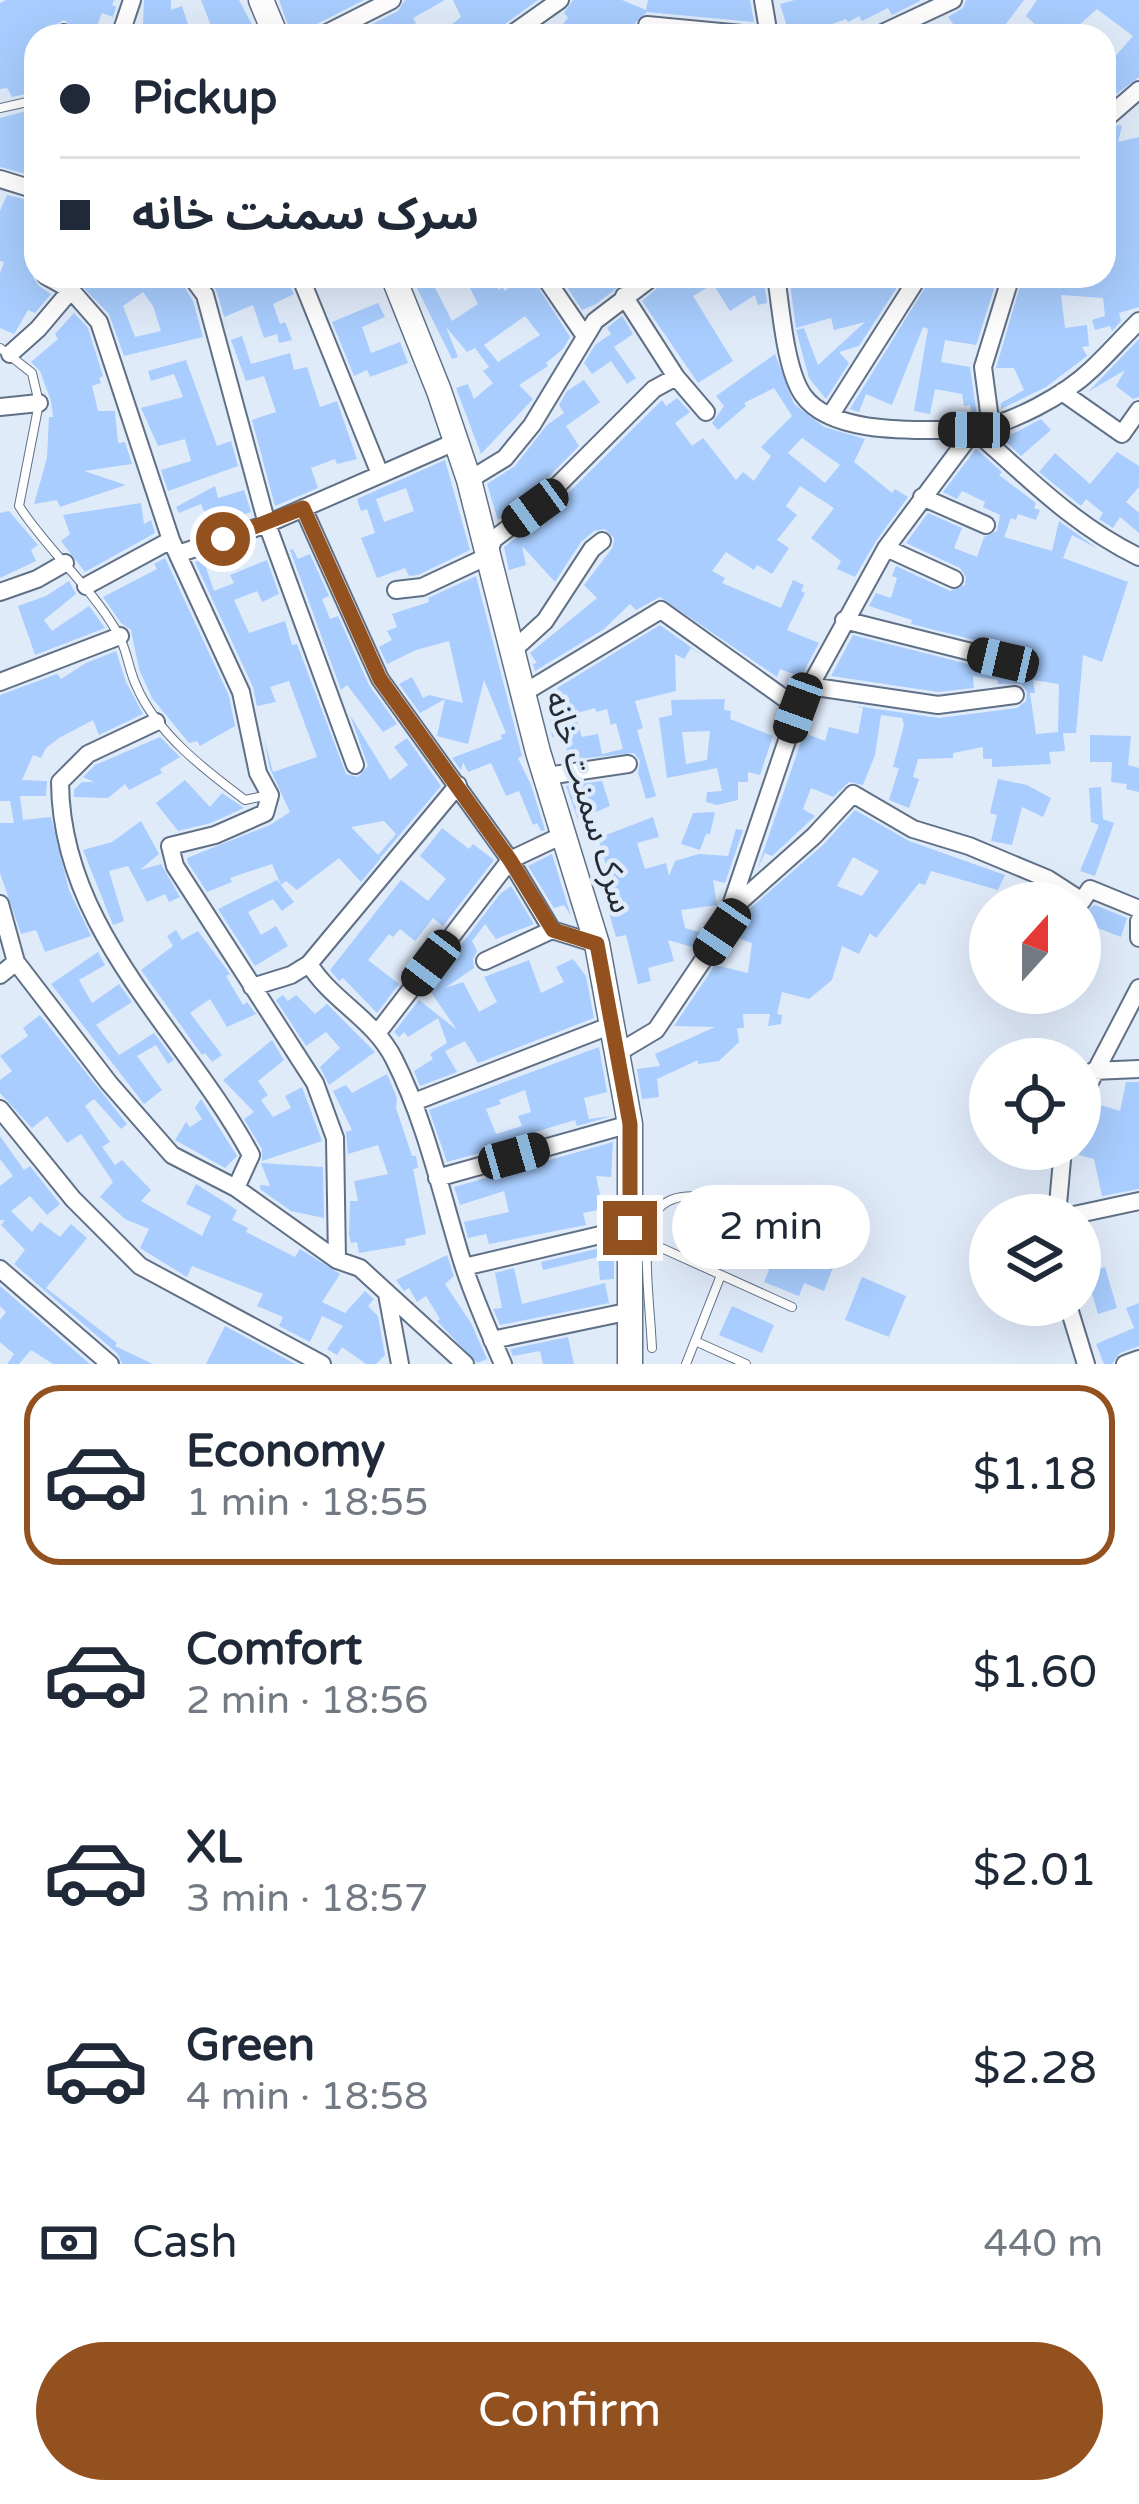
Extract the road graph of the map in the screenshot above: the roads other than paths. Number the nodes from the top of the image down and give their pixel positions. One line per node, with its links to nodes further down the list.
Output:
1 (392, 0): 4 (street)
2 (560, 0): 5 (street)
3 (953, 0): 6 (street)
4 (345, 24)
5 (526, 24)
6 (902, 24)
7 (1139, 90): 8 (street)
8 (1116, 110)
9 (67, 288): 18 (street)
10 (200, 288): 36 (street)
11 (305, 288): 32 (street)
12 (398, 288): 31 (street, سرک سمنت خانه)
13 (552, 288): 21 (street)
14 (636, 288): 19 (street)
15 (778, 288): 29 (street)
16 (900, 288): 29 (street)
17 (1007, 288): 30 (street)
18 (71, 290): 22 (street); 39 (street)
19 (624, 296): 21 (street); 23 (street)
20 (1136, 329): 24 (street)
21 (585, 336): 33 (street)
22 (5, 351): 25 (lane)
23 (676, 376): 28 (street); 41 (street)
24 (1062, 392): 27 (street); 30 (street)
25 (39, 403): 26 (street); 43 (lane)
26 (0, 407)
27 (1139, 410)
28 (706, 412)
29 (830, 416): 30 (street)
30 (982, 428): 34 (street); 42 (street)
31 (455, 442): 32 (street); 33 (street, سرک سمنت خانه)
32 (380, 474): 35 (street)
33 (469, 480): 41 (street, سرک سمنت خانه)
34 (922, 496): 37 (street); 40 (street)
35 (303, 508): 36 (street); 61 (street)
36 (267, 524): 39 (street); 59 (street)
37 (986, 525)
38 (602, 541): 50 (street)
39 (175, 547): 45 (street); 62 (street)
40 (886, 548): 44 (street); 48 (street)
41 (486, 556): 46 (street); 50 (street, سرک سمنت خانه)
42 (1139, 557)
43 (65, 563): 45 (lane); 47 (street)
44 (954, 579)
45 (86, 586): 49 (lane)
46 (396, 590)
47 (0, 592)
48 (844, 620): 51 (street); 53 (street)
49 (120, 636): 52 (street); 57 (lane)
50 (512, 652): 54 (street, سرک سمنت خانه)
51 (1003, 660)
52 (0, 682)
53 (809, 686): 55 (street); 56 (street)
54 (522, 694): 56 (street); 60 (street, سرک سمنت خانه)
55 (1015, 695)
56 (798, 708): 66 (street)
57 (156, 722): 62 (lane); 88 (street)
58 (628, 764): 60 (street)
59 (356, 765)
60 (547, 776): 63 (street, سرک سمنت خانه)
61 (458, 785): 64 (street); 74 (street)
62 (270, 795): 76 (street)
63 (566, 834): 64 (street); 71 (street, سرک سمنت خانه)
64 (510, 860): 69 (street); 79 (street)
65 (0, 904): 73 (street)
66 (732, 909): 67 (street); 80 (street)
67 (1139, 909)
68 (1139, 921): 70 (street)
69 (553, 930): 71 (street); 72 (street)
70 (1139, 938)
71 (597, 944): 78 (street, سرک سمنت خانه)
72 (485, 961)
73 (16, 962): 75 (street); 88 (street)
74 (309, 964): 76 (street); 79 (street)
75 (0, 974)
76 (252, 987): 93 (street)
77 (1139, 988): 81 (street)
78 (613, 1025): 80 (street, سرک سمنت خانه); 84 (street)
79 (379, 1031): 84 (street)
80 (619, 1052): 86 (street, سرک سمنت خانه)
81 (1101, 1058)
82 (1139, 1069): 83 (street)
83 (1101, 1071)
84 (414, 1102): 87 (street)
85 (0, 1109): 106 (street)
86 (630, 1124): 87 (street); 92 (street, سرک سمنت خانه)
87 (437, 1178): 94 (street)
88 (236, 1188): 93 (street)
89 (1139, 1201): 90 (street)
90 (1101, 1209)
91 (771, 1216): 92 (lane)
92 (638, 1235): 94 (street); 96 (lane); 99 (street, سرک سمنت خانه); 103 (lane)
93 (337, 1260): 97 (street)
94 (464, 1267): 101 (street)
95 (0, 1269): 105 (street)
96 (722, 1275): 98 (lane); 102 (lane)
97 (386, 1293): 107 (street); 108 (street)
98 (792, 1307)
99 (631, 1311): 101 (street); 110 (street, سرک سمنت خانه)
100 (1074, 1326): 113 (street)
101 (492, 1340): 109 (street)
102 (695, 1341): 111 (lane); 112 (lane)
103 (652, 1348)
104 (1139, 1359): 114 (street)
105 (110, 1364)
106 (322, 1364)
107 (400, 1364)
108 (465, 1364)
109 (503, 1364)
110 (630, 1364)
111 (686, 1364)
112 (746, 1364)
113 (1086, 1364)
114 (1125, 1364)

